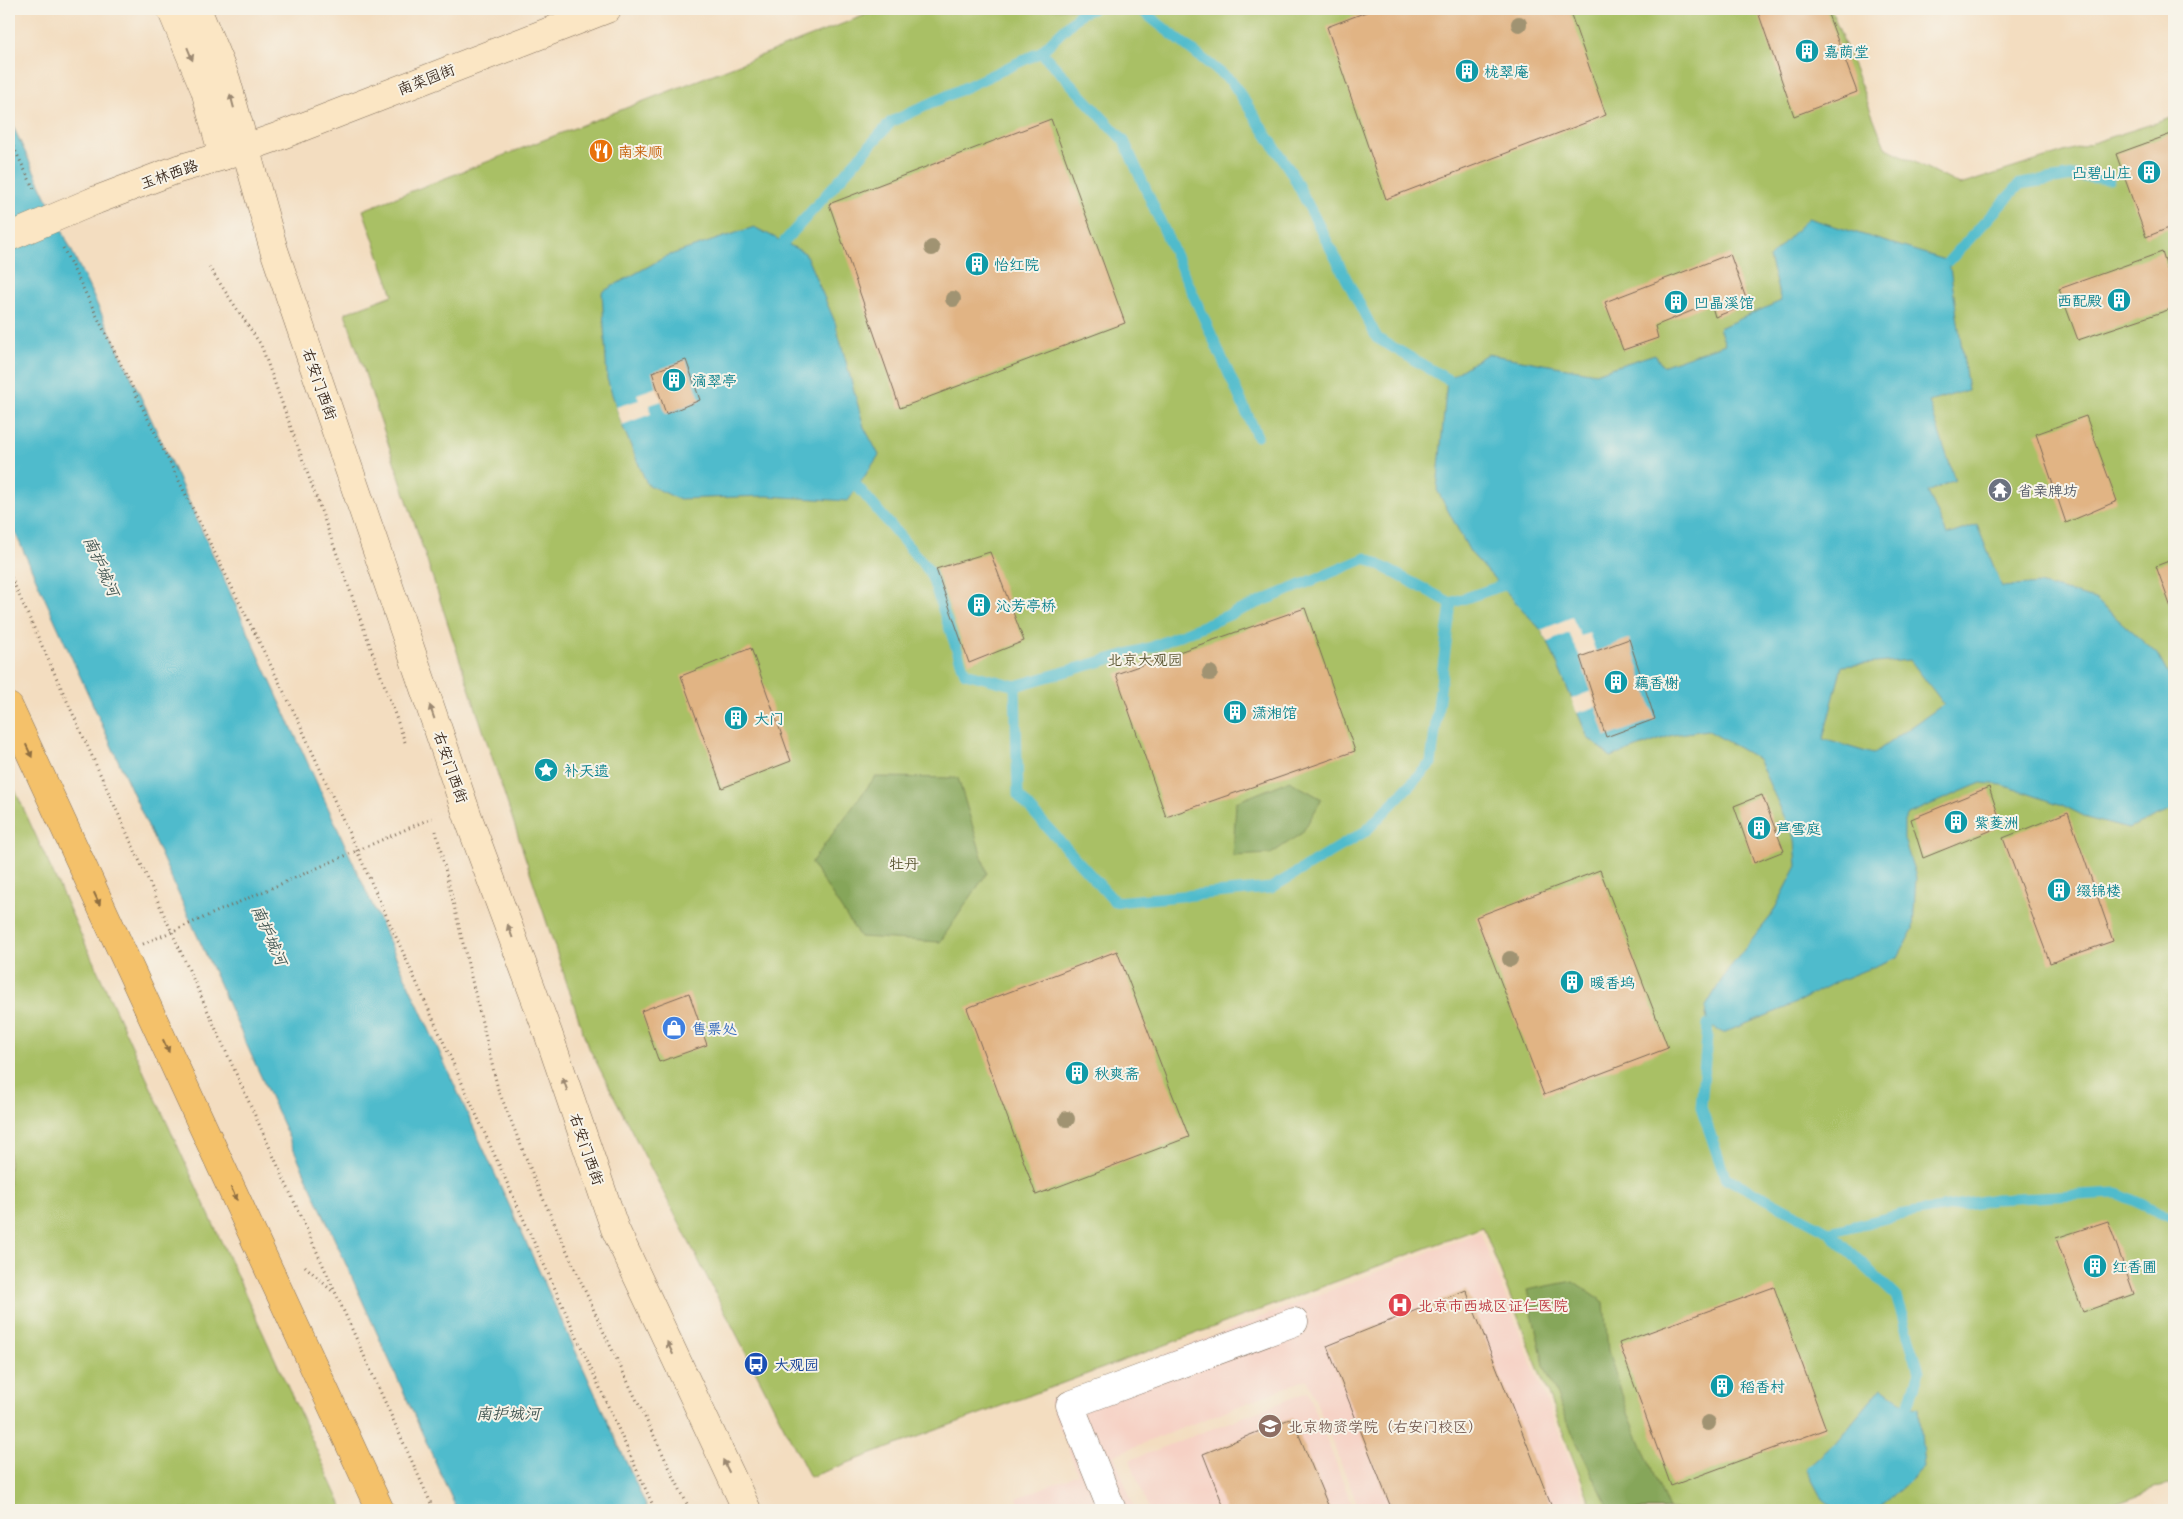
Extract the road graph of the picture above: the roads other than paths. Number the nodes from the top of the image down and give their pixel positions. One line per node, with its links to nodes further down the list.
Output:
1 (171, 9): 4 (street, 右安门西街, one-way to 4)
2 (197, 9): 4 (street, 右安门西街, one-way to 2)
3 (607, 9): 4 (street, 南菜园街)
4 (234, 152): 5 (street, 玉林西路, bridge); 9 (street, 右安门西街, one-way to 4)
5 (9, 237)
6 (9, 707): 8 (highway, one-way to 8)
7 (1294, 1322): 10 (street)
8 (380, 1510)
9 (747, 1510)
10 (1112, 1510)

